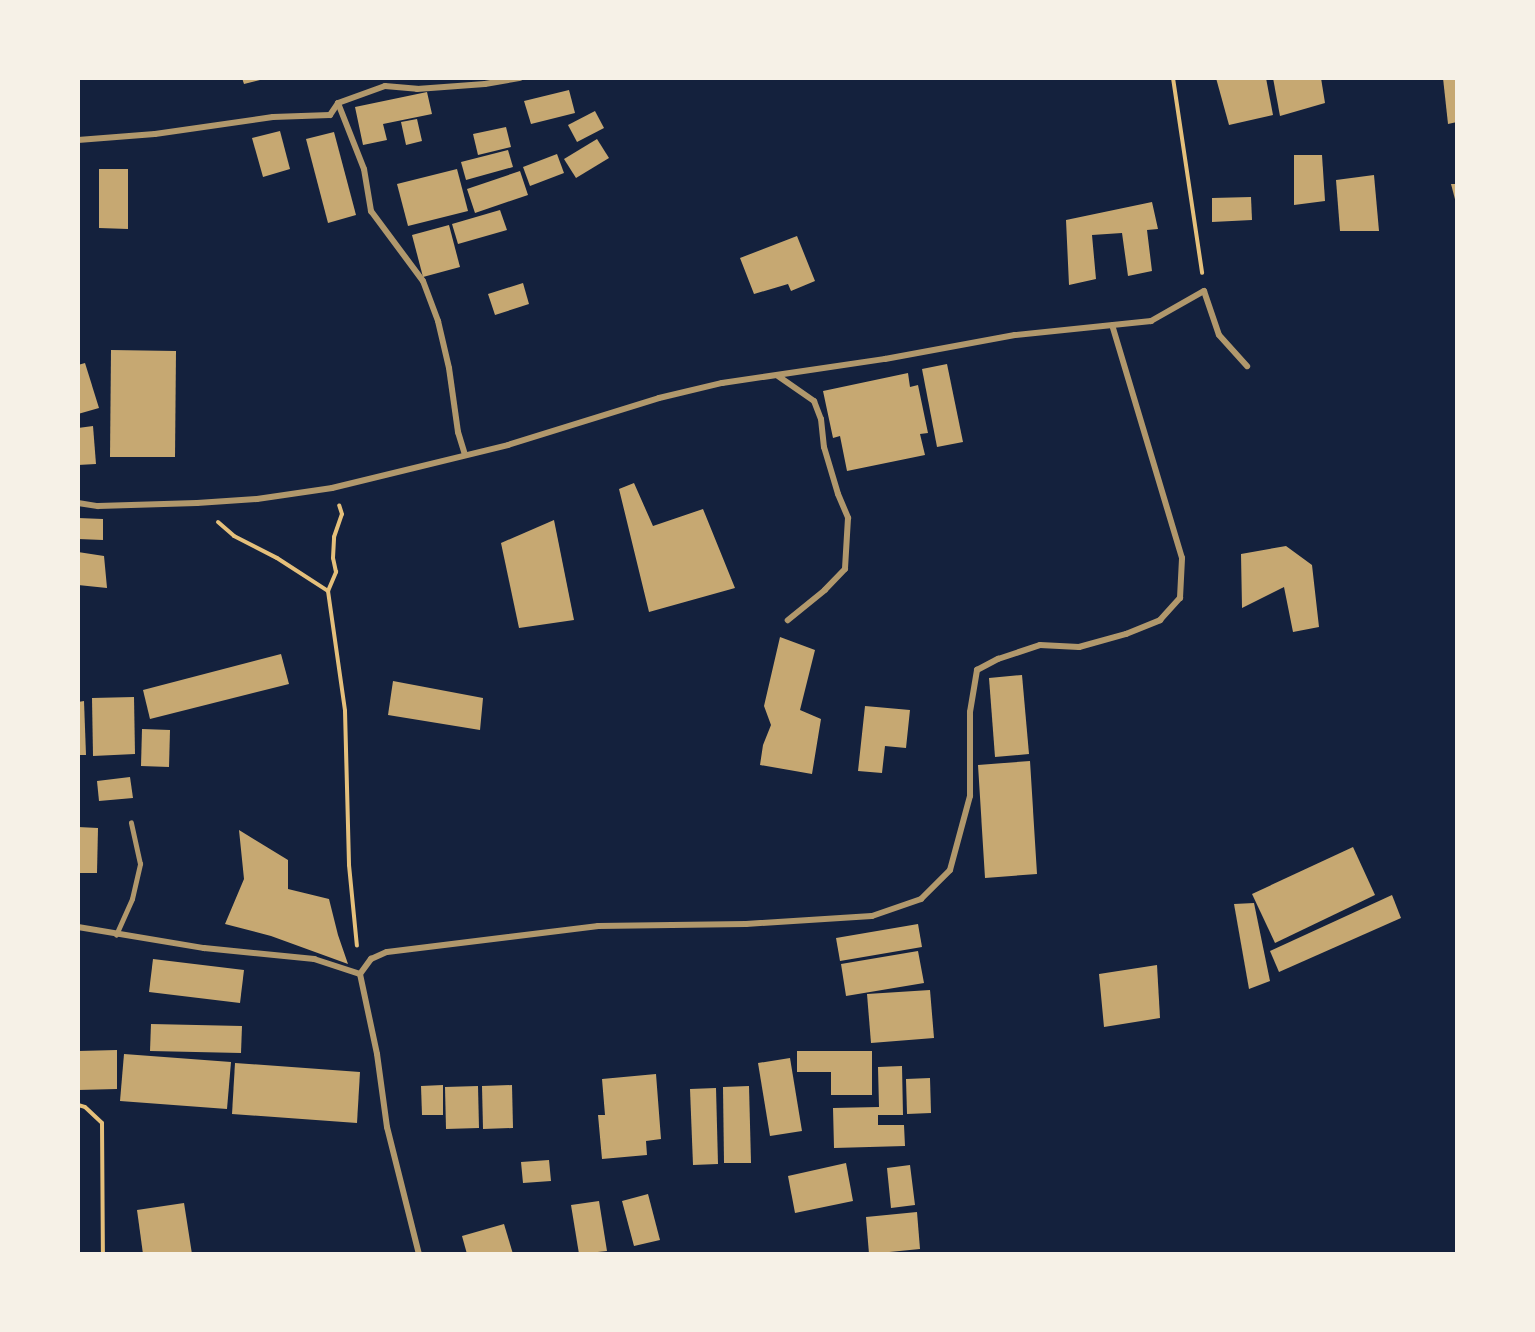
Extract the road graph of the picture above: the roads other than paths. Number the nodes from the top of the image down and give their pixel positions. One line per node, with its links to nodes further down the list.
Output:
1 (520, 78): 2 (street)
2 (338, 103): 3 (street); 7 (street)
3 (78, 140)
4 (1112, 325): 5 (street); 6 (street); 13 (street)
5 (1247, 366)
6 (778, 376): 7 (street); 9 (street)
7 (465, 455): 8 (street)
8 (78, 503)
9 (788, 620)
10 (131, 823): 12 (lane)
11 (78, 927): 12 (street)
12 (116, 935): 13 (street)
13 (360, 974): 14 (street)
14 (419, 1254)

